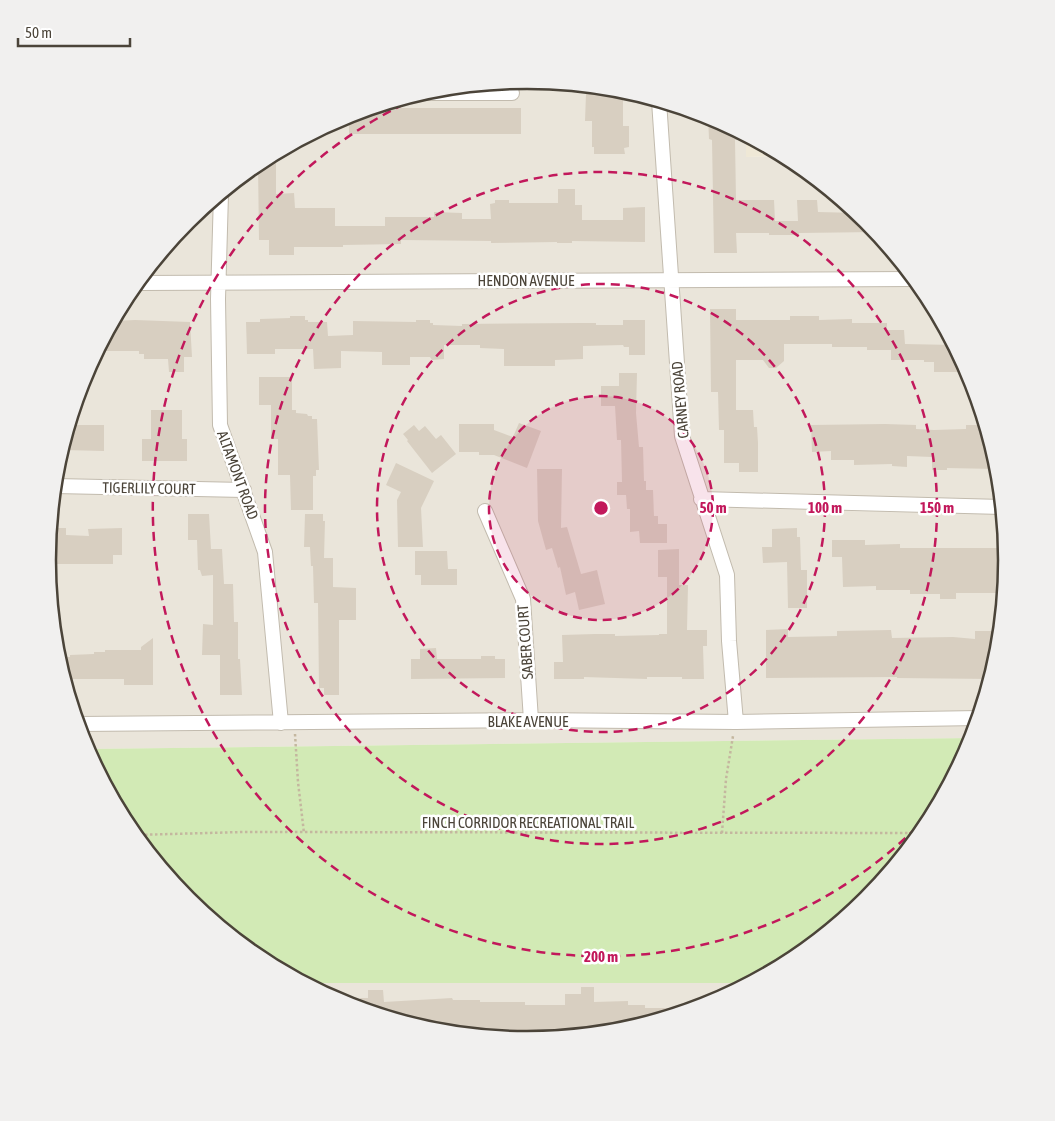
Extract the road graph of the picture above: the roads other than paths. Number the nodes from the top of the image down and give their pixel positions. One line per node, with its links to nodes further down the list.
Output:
1 (492, 91): 2 (street)
2 (512, 93)
3 (659, 108): 5 (street, CARNEY ROAD)
4 (220, 204): 7 (street, ALTAMONT ROAD)
5 (671, 279): 6 (street, HENDON AVENUE); 7 (street, HENDON AVENUE); 11 (street, CARNEY ROAD)
6 (905, 279)
7 (218, 282): 8 (street, HENDON AVENUE); 10 (street, ALTAMONT ROAD)
8 (148, 283)
9 (62, 486): 10 (street, TIGERLILY COURT)
10 (244, 490): 16 (street, ALTAMONT ROAD)
11 (701, 499): 12 (street); 18 (street, CARNEY ROAD)
12 (996, 507)
13 (485, 511): 15 (street, SABER COURT)
14 (972, 718): 18 (street, BLAKE AVENUE)
15 (531, 720): 16 (street, BLAKE AVENUE); 18 (street, BLAKE AVENUE)
16 (281, 723): 17 (street, BLAKE AVENUE)
17 (86, 724)
18 (735, 727)

